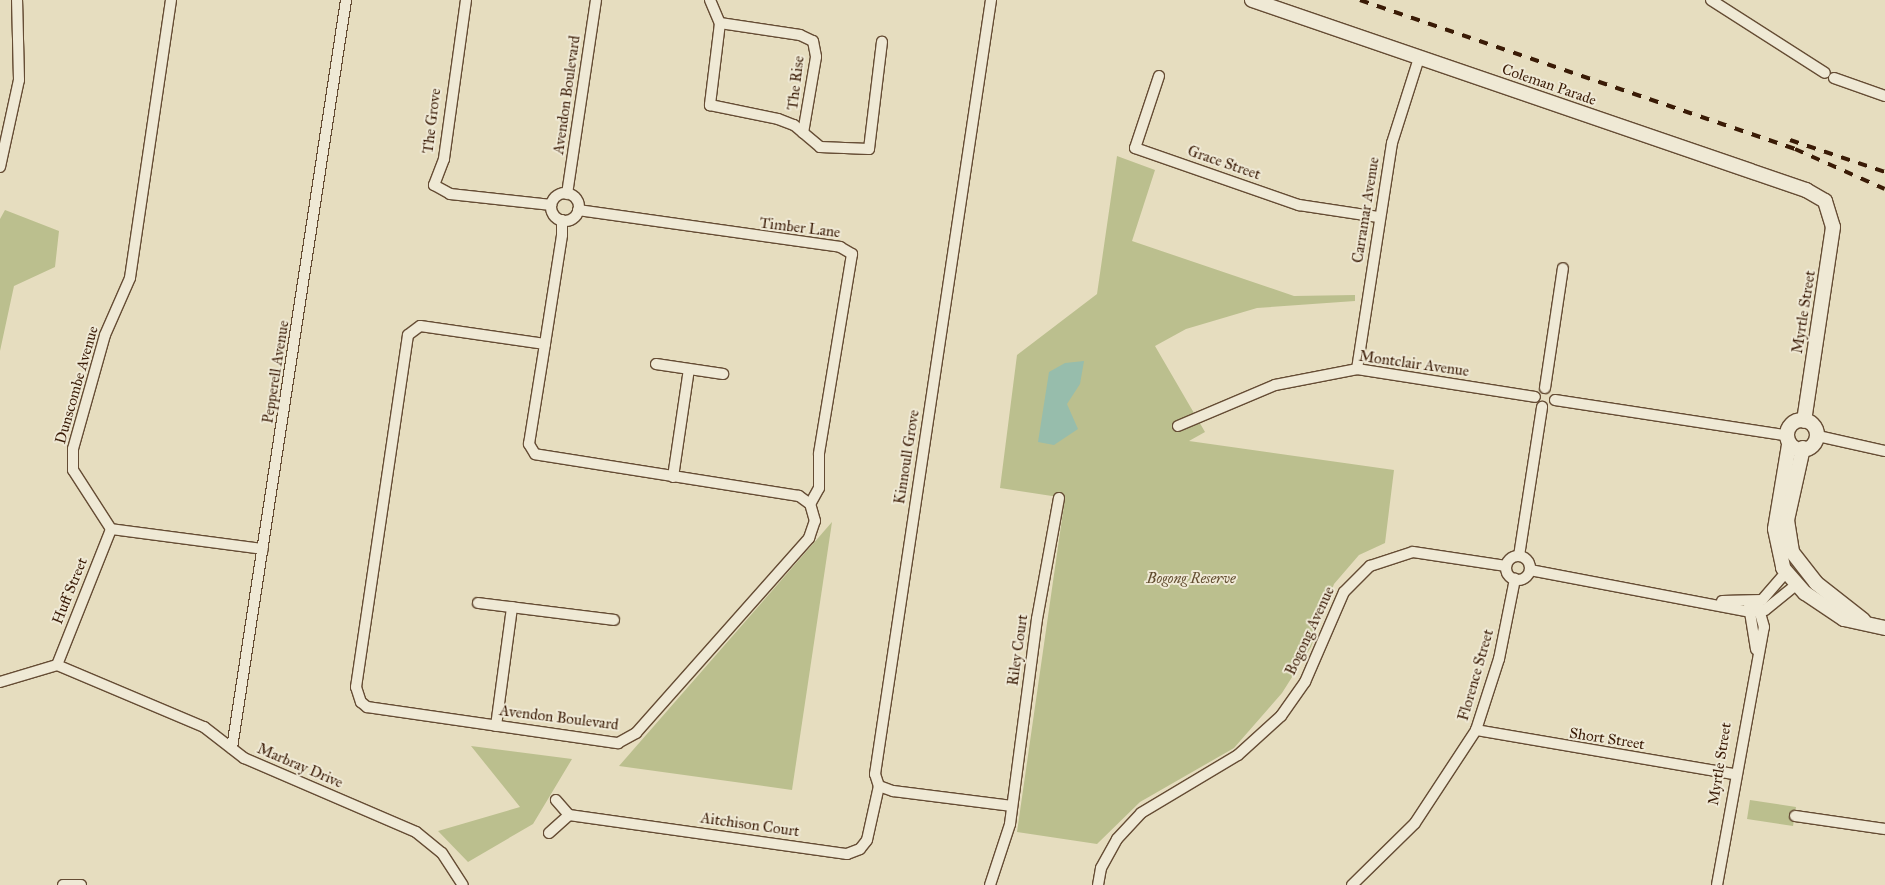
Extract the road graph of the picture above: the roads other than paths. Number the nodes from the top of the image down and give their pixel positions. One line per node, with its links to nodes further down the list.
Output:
1 (17, 0): 16 (street)
2 (170, 0): 41 (street, Dunscombe Avenue)
3 (346, 0): 42 (street, Pepperell Avenue)
4 (466, 0): 18 (street, The Grove)
5 (596, 0): 17 (street, Avendon Boulevard)
6 (710, 0): 10 (street)
7 (991, 0): 61 (street, Kinnoull Grove)
8 (1252, 0): 12 (street, Coleman Parade)
9 (1711, 0): 14 (street)
10 (720, 23): 15 (street, The Rise); 15 (street, The Rise)
11 (882, 42): 15 (street, The Rise)
12 (1419, 58): 19 (street, Coleman Parade); 21 (street, Carramar Avenue)
13 (1159, 76): 21 (street, Grace Street)
14 (1885, 96)
15 (803, 133)
16 (0, 167)
17 (567, 194): 18 (street); 20 (street)
18 (551, 205): 22 (street)
19 (1830, 208): 33 (street, Myrtle Street)
20 (578, 210): 22 (street); 40 (street, Timber Lane)
21 (1378, 217): 27 (street, Carramar Avenue)
22 (562, 220): 24 (street)
23 (1563, 268): 29 (street)
24 (545, 344): 38 (street); 57 (street, Avendon Boulevard)
25 (656, 364): 26 (street)
26 (689, 369): 28 (street); 38 (street)
27 (1357, 369): 30 (street, Montclair Avenue); 34 (street, Montclair Avenue)
28 (723, 374)
29 (1545, 388): 30 (street); 31 (street)
30 (1535, 397): 32 (street)
31 (1555, 400): 32 (street); 36 (street)
32 (1542, 407): 43 (street)
33 (1804, 421): 35 (street); 36 (street)
34 (1178, 426)
35 (1818, 436): 36 (street); 37 (street)
36 (1792, 443): 46 (street); 53 (street)
37 (1885, 451)
38 (673, 477): 40 (street)
39 (1060, 498): 63 (street, Riley Court)
40 (810, 504): 57 (street, Avendon Boulevard)
41 (111, 529): 42 (street); 55 (street, Huff Street)
42 (263, 549): 59 (street, Pepperell Avenue)
43 (1519, 556): 44 (street); 45 (street)
44 (1506, 566): 47 (street); 72 (street, Bogong Avenue)
45 (1530, 570): 47 (street); 51 (street)
46 (1786, 572): 48 (street); 51 (street)
47 (1515, 579): 58 (street, Florence Street)
48 (1796, 585): 51 (street); 53 (street)
49 (478, 603): 50 (street)
50 (512, 607): 52 (street); 57 (street)
51 (1755, 607): 60 (street, Myrtle Street)
52 (614, 620)
53 (1863, 620): 54 (street)
54 (1885, 628)
55 (57, 664): 56 (street); 59 (street, Marbray Drive)
56 (0, 682)
57 (496, 726)
58 (1476, 730): 60 (street, Short Street); 73 (street, Florence Street)
59 (232, 748): 70 (street, Marbray Drive)
60 (1734, 774): 74 (street, Myrtle Street)
61 (879, 786): 63 (street); 64 (street, Aitchison Court)
62 (556, 800): 64 (street)
63 (1012, 806): 71 (street, Riley Court)
64 (569, 815): 67 (street)
65 (1794, 816): 66 (street)
66 (1885, 829)
67 (549, 833)
68 (63, 885): 69 (street)
69 (82, 885)
70 (463, 885)
71 (990, 885)
72 (1098, 885)
73 (1352, 885)
74 (1717, 885)

